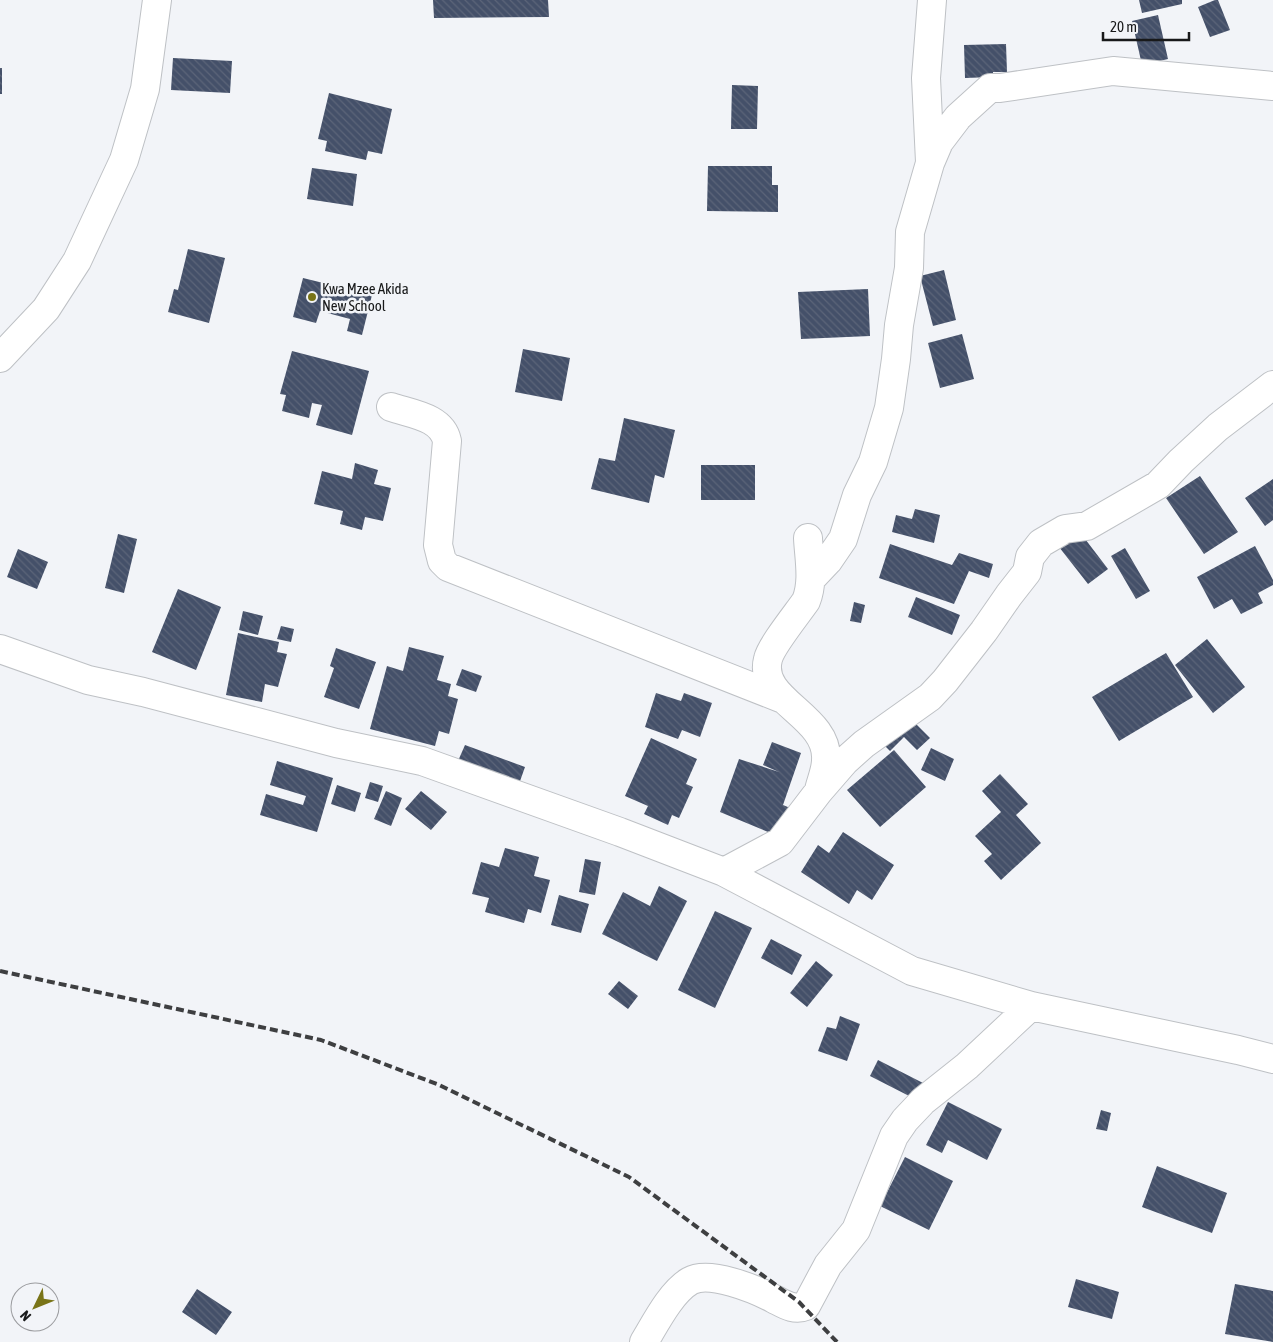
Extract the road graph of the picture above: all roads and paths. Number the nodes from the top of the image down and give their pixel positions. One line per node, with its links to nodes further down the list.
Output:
1 (157, 0): 5 (street)
2 (932, 0): 4 (street)
3 (1273, 86): 4 (street)
4 (930, 163): 9 (street)
5 (0, 358)
6 (1273, 385): 12 (street)
7 (391, 407): 11 (street)
8 (808, 538): 9 (street)
9 (811, 578): 11 (street)
10 (0, 649): 13 (street)
11 (783, 699): 12 (street)
12 (819, 792): 13 (street)
13 (724, 872): 14 (street)
14 (1031, 1006): 15 (street); 16 (street)
15 (1273, 1059)
16 (644, 1342)

